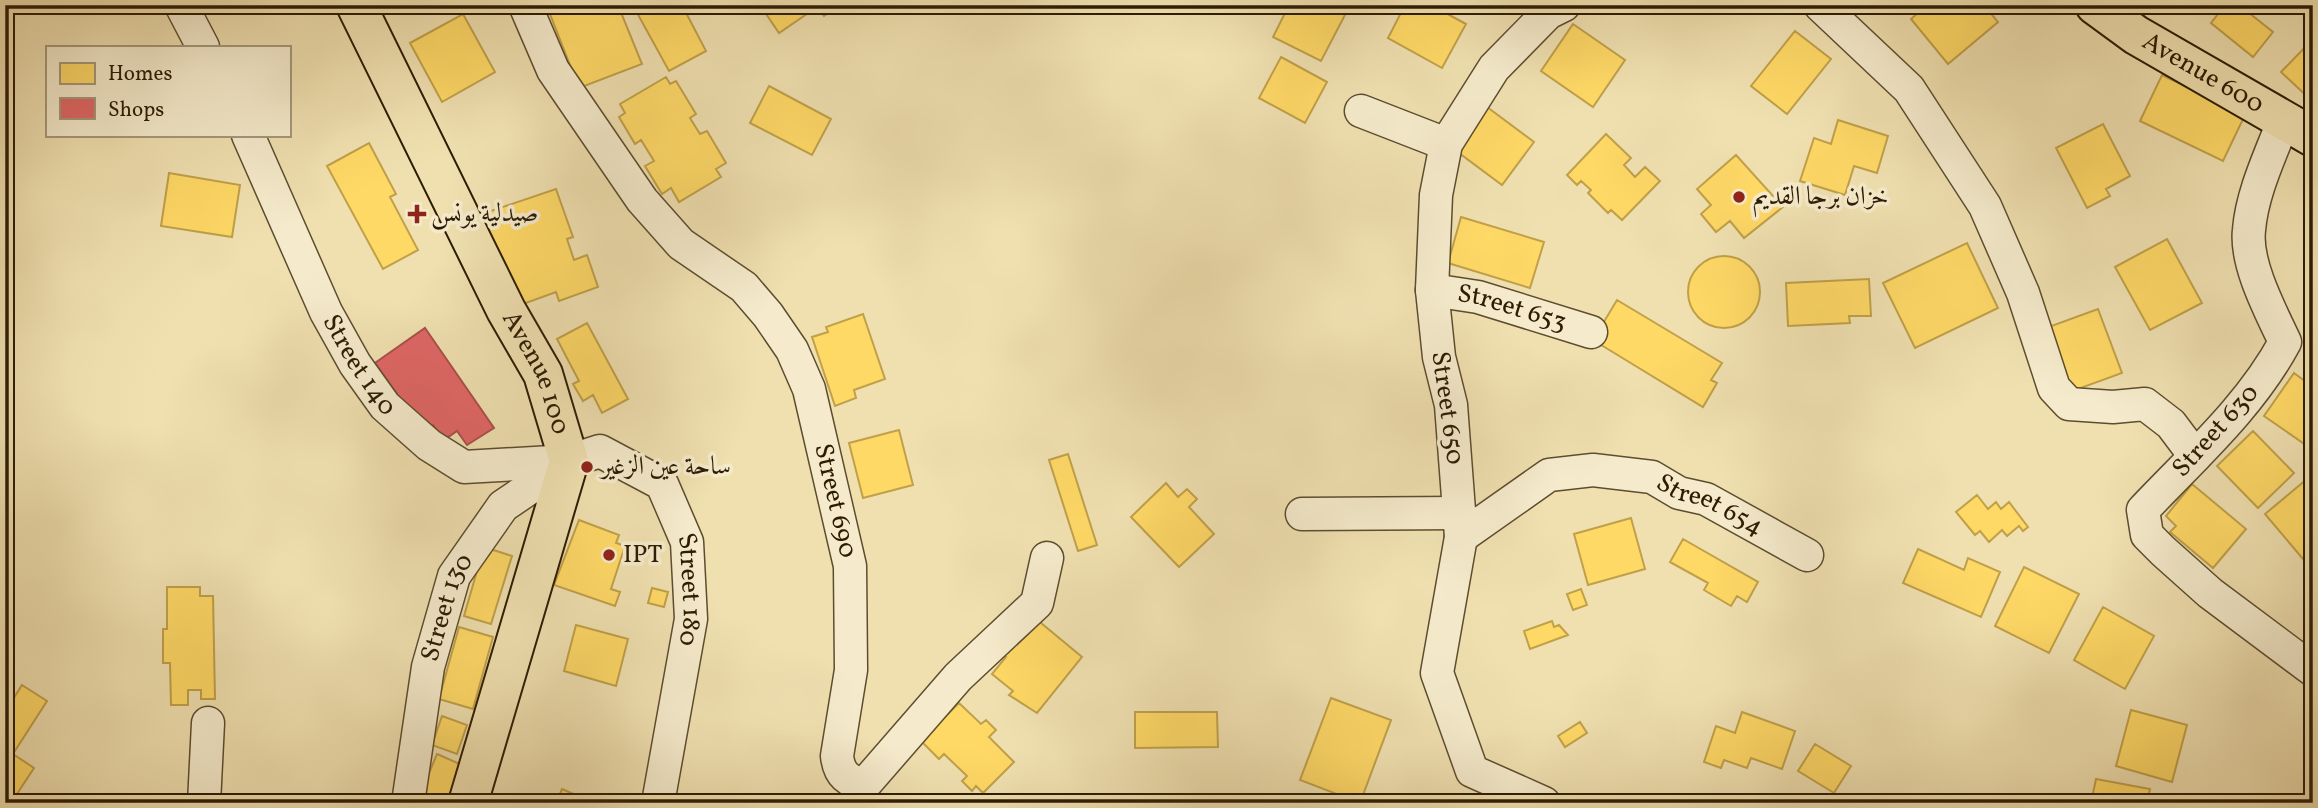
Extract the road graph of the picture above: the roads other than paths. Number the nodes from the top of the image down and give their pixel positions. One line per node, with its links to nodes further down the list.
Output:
1 (181, 5): 7 (street)
2 (356, 5): 15 (main road, Avenue 100)
3 (525, 5): 19 (street, Street 690)
4 (1564, 5): 11 (street, Street 650)
5 (1820, 5): 14 (street)
6 (2095, 5): 9 (main road, Avenue 600)
7 (202, 46)
8 (1361, 111): 11 (street)
9 (2298, 130): 14 (street, Street 630)
10 (248, 136): 15 (street, Street 140)
11 (1446, 144): 12 (street, Street 650)
12 (1432, 290): 13 (street, Street 653); 17 (street, Street 650)
13 (1591, 332)
14 (2194, 456): 20 (street, Street 630)
15 (569, 461): 23 (street, Street 130); 24 (main road, Avenue 100); 25 (street, Street 180)
16 (1302, 514): 17 (street)
17 (1460, 525): 18 (street, Street 654); 26 (street, Street 650)
18 (1807, 555)
19 (1047, 558)
20 (2313, 670)
21 (208, 723): 22 (street)
22 (204, 803)
23 (408, 803)
24 (468, 803)
25 (658, 803)
26 (1544, 803)

